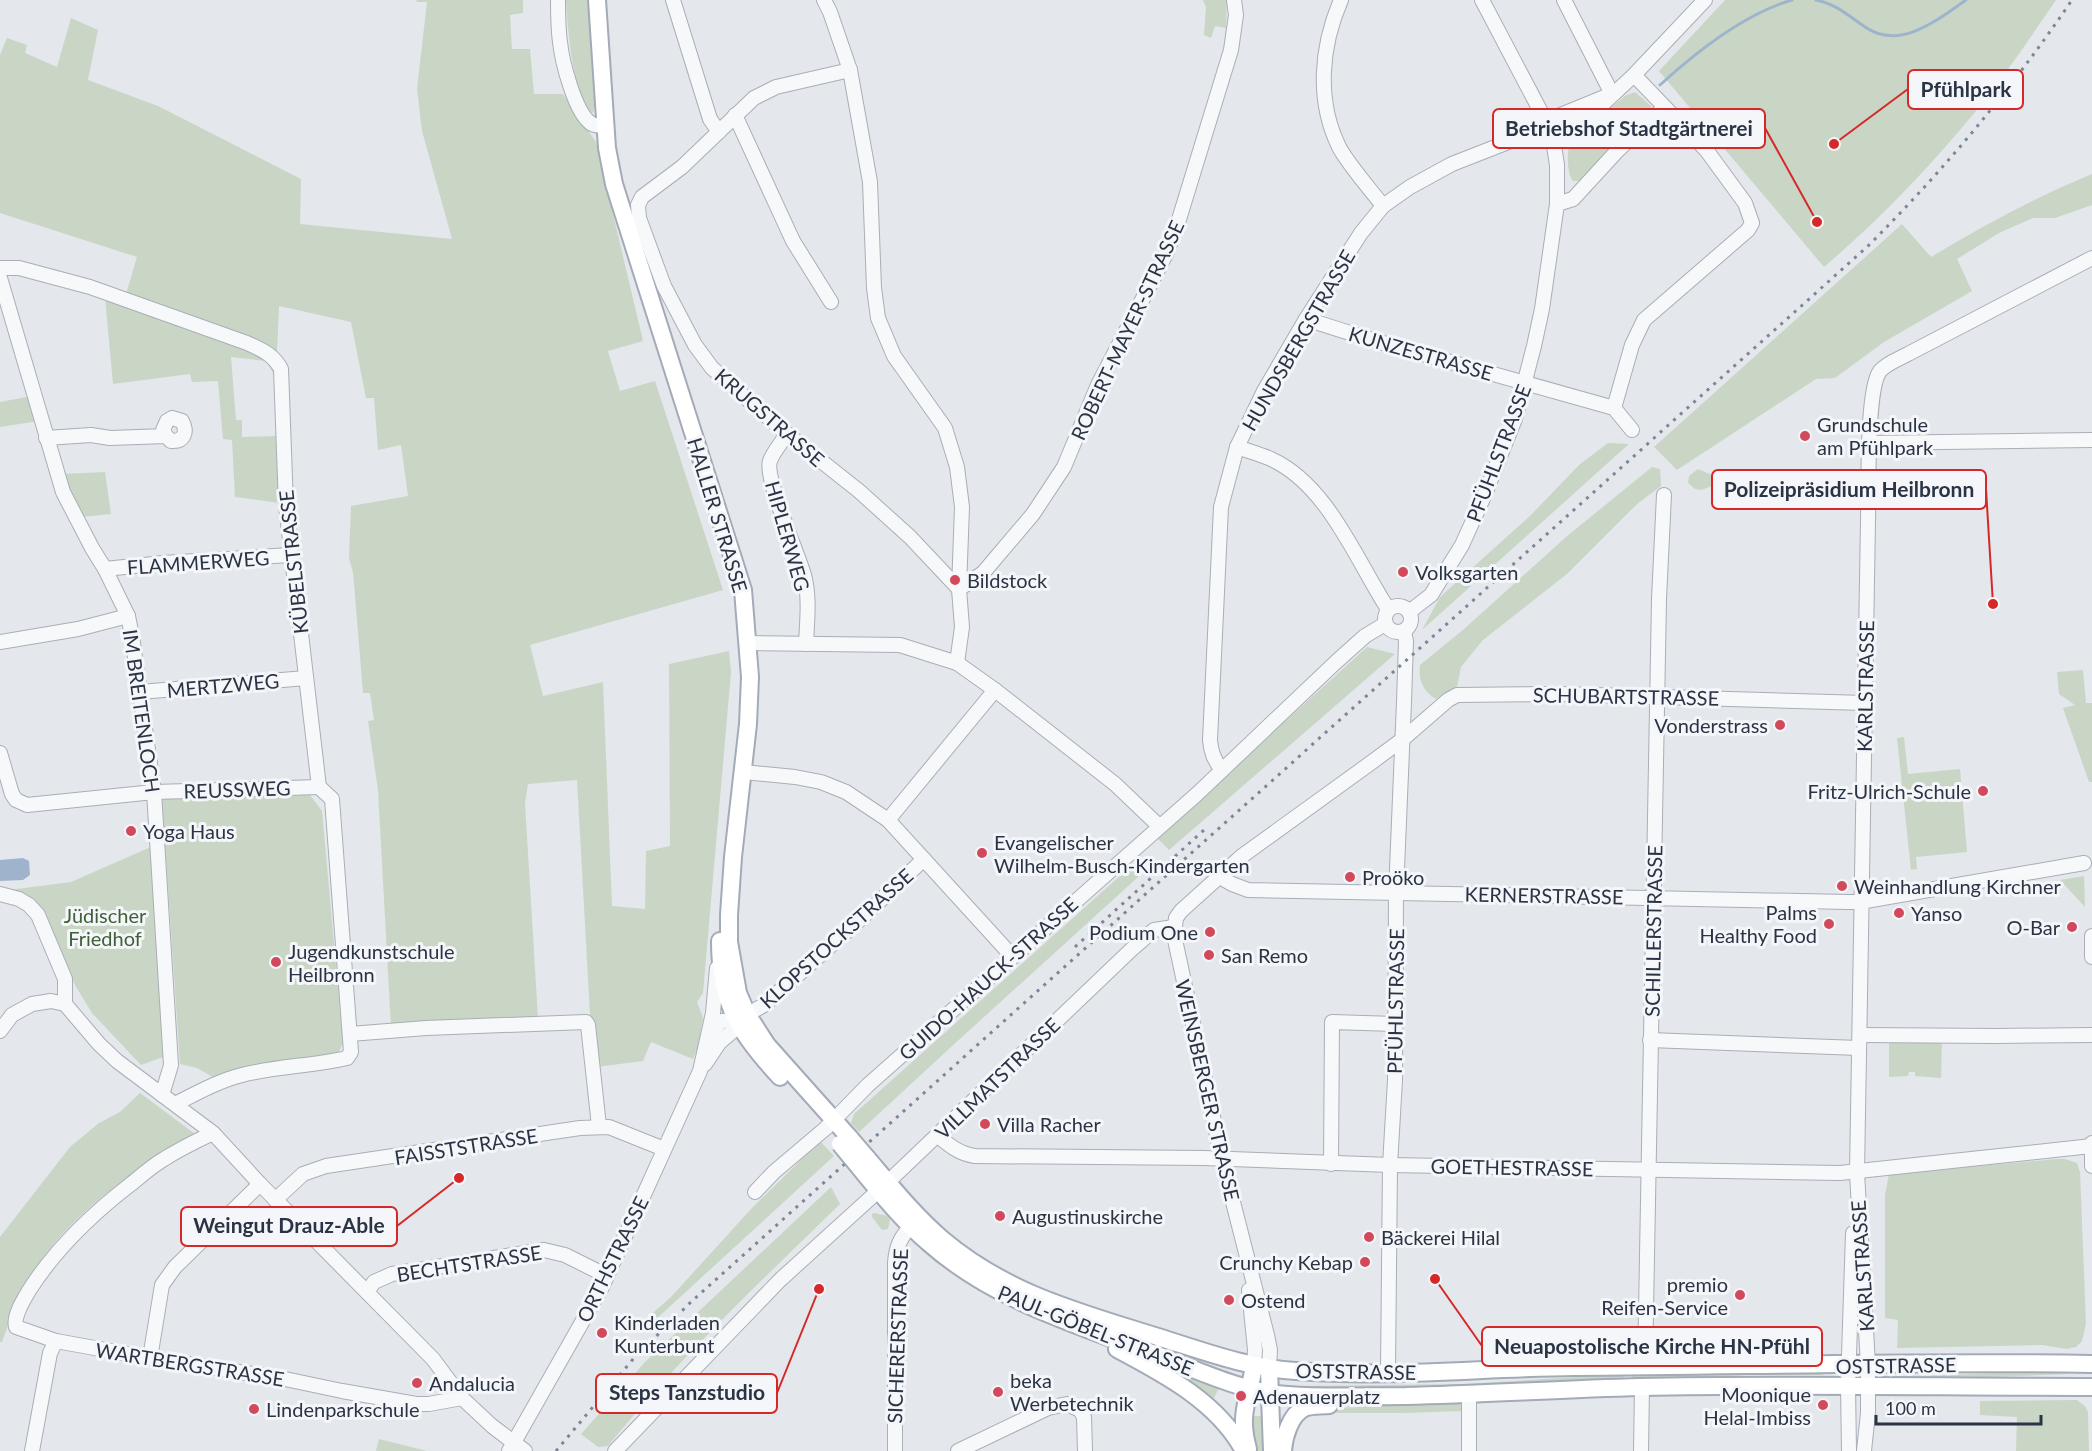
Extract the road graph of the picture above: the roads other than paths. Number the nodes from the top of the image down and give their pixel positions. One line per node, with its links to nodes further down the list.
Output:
1 (558, 0): 15 (street)
2 (597, 0): 15 (main road, HALLER STRASSE)
3 (673, 0): 17 (street)
4 (824, 0): 10 (street)
5 (1234, 0): 37 (street, ROBERT-MAYER-STRASSE)
6 (1341, 0): 19 (street)
7 (1482, 0): 16 (street)
8 (1564, 0): 12 (street)
9 (1705, 0): 11 (street, HUNDSBERGSTRASSE)
10 (850, 70): 14 (street); 37 (street)
11 (1634, 75): 12 (street, HUNDSBERGSTRASSE); 13 (street)
12 (1612, 94): 16 (street, HUNDSBERGSTRASSE)
13 (1664, 108): 18 (street); 26 (street)
14 (735, 115): 17 (street); 23 (street)
15 (606, 126): 44 (main road, HALLER STRASSE)
16 (1549, 127): 18 (street, PFÜHLSTRASSE); 19 (street, HUNDSBERGSTRASSE)
17 (719, 132): 28 (street, KRUGSTRASSE)
18 (1557, 204): 25 (street, PFÜHLSTRASSE)
19 (1383, 206): 24 (street, HUNDSBERGSTRASSE)
20 (2092, 258): 32 (street, KARLSTRASSE)
21 (0, 268): 35 (street, KÜBELSTRASSE)
22 (0, 278): 30 (street, IM BREITENLOCH)
23 (831, 302)
24 (1306, 319): 25 (street, KUNZESTRASSE); 33 (street, HUNDSBERGSTRASSE)
25 (1525, 383): 26 (street, KUNZESTRASSE); 39 (street, PFÜHLSTRASSE)
26 (1614, 408): 27 (street)
27 (1632, 430)
28 (787, 434): 37 (street, KRUGSTRASSE); 45 (street, HIPLERWEG)
29 (165, 436): 30 (street)
30 (46, 438): 36 (street, IM BREITENLOCH)
31 (2092, 441): 32 (street)
32 (1870, 443): 51 (street, KARLSTRASSE)
33 (1237, 447): 38 (street); 54 (street, HUNDSBERGSTRASSE)
34 (1664, 495): 50 (street, SCHILLERSTRASSE)
35 (291, 555): 36 (street, FLAMMERWEG); 47 (street, KÜBELSTRASSE)
36 (105, 569): 40 (street, IM BREITENLOCH)
37 (959, 589): 46 (street)
38 (1388, 609): 39 (street); 41 (street)
39 (1410, 612): 42 (street)
40 (128, 616): 43 (street); 49 (street, IM BREITENLOCH)
41 (1385, 624): 42 (street); 54 (street, GUIDO-HAUCK-STRASSE)
42 (1404, 631): 52 (street, PFÜHLSTRASSE)
43 (0, 642)
44 (748, 643): 45 (street); 55 (main road)
45 (806, 644): 46 (street)
46 (957, 663): 48 (street)
47 (306, 678): 49 (street, MERTZWEG); 56 (street, KÜBELSTRASSE)
48 (994, 690): 58 (street); 59 (street)
49 (140, 692): 57 (street, IM BREITENLOCH)
50 (1659, 697): 51 (street, SCHUBARTSTRASSE); 52 (street, SCHUBARTSTRASSE); 66 (street, SCHILLERSTRASSE)
51 (1865, 703): 67 (street, KARLSTRASSE)
52 (1403, 738): 63 (street); 64 (street, PFÜHLSTRASSE)
53 (0, 753): 57 (street, REUSSWEG)
54 (1222, 770): 59 (street, GUIDO-HAUCK-STRASSE)
55 (743, 772): 58 (street); 60 (main road)
56 (319, 787): 57 (street, REUSSWEG); 77 (street, KÜBELSTRASSE)
57 (154, 792): 83 (street, IM BREITENLOCH)
58 (888, 820): 61 (street)
59 (1159, 826): 71 (street, GUIDO-HAUCK-STRASSE)
60 (733, 857): 70 (main road); 74 (main road)
61 (924, 859): 71 (street); 74 (street, KLOPSTOCKSTRASSE)
62 (2084, 863): 67 (street, KERNERSTRASSE)
63 (1220, 877): 64 (street, KERNERSTRASSE); 68 (street)
64 (1396, 893): 66 (street, KERNERSTRASSE); 75 (street, PFÜHLSTRASSE)
65 (0, 894): 73 (street)
66 (1653, 897): 67 (street, KERNERSTRASSE); 80 (street, SCHILLERSTRASSE)
67 (1860, 902): 81 (street, KARLSTRASSE)
68 (1174, 927): 88 (street, VILLMATSTRASSE); 91 (street, WEINSBERGER STRASSE)
69 (2092, 936): 72 (street)
70 (720, 942): 74 (main road); 78 (street, ORTHSTRASSE)
71 (1012, 956): 85 (street, GUIDO-HAUCK-STRASSE)
72 (2092, 957)
73 (65, 1004): 76 (street); 83 (street)
74 (742, 1017): 78 (street); 82 (street, ORTHSTRASSE); 85 (main road)
75 (1395, 1024): 92 (street); 93 (street, PFÜHLSTRASSE)
76 (1, 1025)
77 (350, 1034): 84 (street, KÜBELSTRASSE); 86 (street)
78 (709, 1035): 82 (street, ORTHSTRASSE)
79 (2092, 1035): 81 (street)
80 (1650, 1040): 81 (street); 95 (street, SCHILLERSTRASSE)
81 (1860, 1041): 96 (street, KARLSTRASSE)
82 (700, 1071): 90 (street, ORTHSTRASSE)
83 (162, 1095): 84 (street)
84 (175, 1104): 87 (street)
85 (830, 1124): 98 (main road, PAUL-GÖBEL-STRASSE, bridge); 100 (street, GUIDO-HAUCK-STRASSE)
86 (599, 1126): 90 (street, FAISSTSTRASSE); 101 (street, FAISSTSTRASSE)
87 (213, 1133): 97 (street); 106 (street, WARTBERGSTRASSE)
88 (937, 1135): 91 (street, GOETHESTRASSE); 98 (street, VILLMATSTRASSE)
89 (2092, 1145): 94 (street); 96 (street, GOETHESTRASSE)
90 (664, 1149): 103 (street, ORTHSTRASSE)
91 (1222, 1159): 92 (street, GOETHESTRASSE); 111 (street, WEINSBERGER STRASSE)
92 (1331, 1164): 93 (street, GOETHESTRASSE)
93 (1390, 1165): 95 (street, GOETHESTRASSE); 113 (street, PFÜHLSTRASSE)
94 (2092, 1166)
95 (1647, 1169): 96 (street, GOETHESTRASSE); 112 (street, SCHILLERSTRASSE)
96 (1857, 1173): 99 (street, KARLSTRASSE)
97 (260, 1184): 101 (street); 107 (street)
98 (883, 1186): 102 (main road, PAUL-GÖBEL-STRASSE); 111 (main road, PAUL-GÖBEL-STRASSE); 125 (street, VILLMATSTRASSE)
99 (1857, 1189): 109 (street, KARLSTRASSE); 110 (street, KARLSTRASSE)
100 (755, 1192)
101 (275, 1200): 104 (street)
102 (911, 1226): 105 (main road, PAUL-GÖBEL-STRASSE); 126 (street, SICHERERSTRASSE)
103 (607, 1275): 104 (street, BECHTSTRASSE); 123 (street, ORTHSTRASSE)
104 (367, 1292): 122 (street)
105 (1063, 1320): 118 (main road, PAUL-GÖBEL-STRASSE); 129 (main road)
106 (56, 1341): 107 (street, WARTBERGSTRASSE); 124 (street)
107 (150, 1358): 122 (street, WARTBERGSTRASSE)
108 (2092, 1364): 110 (main road, OSTSTRASSE)
109 (1848, 1365): 110 (main road, OSTSTRASSE); 112 (main road, OSTSTRASSE); 114 (street, KARLSTRASSE)
110 (1868, 1365): 115 (street, KARLSTRASSE)
111 (1261, 1366): 113 (main road, OSTSTRASSE); 118 (main road, WEINSBERGER STRASSE); 119 (main road, WEINSBERGER STRASSE)
112 (1645, 1366): 113 (main road, OSTSTRASSE)
113 (1389, 1372)
114 (1848, 1386): 115 (main road, OSTSTRASSE); 116 (main road, OSTSTRASSE); 134 (street, KARLSTRASSE)
115 (1869, 1386): 117 (main road, OSTSTRASSE); 135 (street, KARLSTRASSE)
116 (1642, 1387): 120 (main road, OSTSTRASSE); 133 (street)
117 (2092, 1387)
118 (1250, 1389): 119 (main road, PAUL-GÖBEL-STRASSE); 129 (main road, WEINSBERGER STRASSE)
119 (1270, 1393): 121 (main road, OSTSTRASSE); 130 (main road, WEINSBERGER STRASSE)
120 (1469, 1394): 121 (main road, OSTSTRASSE); 132 (street)
121 (1364, 1396): 131 (main road)
122 (462, 1398): 123 (street)
123 (516, 1448)
124 (32, 1451)
125 (615, 1451)
126 (895, 1451)
127 (958, 1451): 128 (street)
128 (1085, 1451)
129 (1246, 1451)
130 (1272, 1451)
131 (1283, 1451)
132 (1469, 1451)
133 (1641, 1451)
134 (1849, 1451)
135 (1864, 1451)

